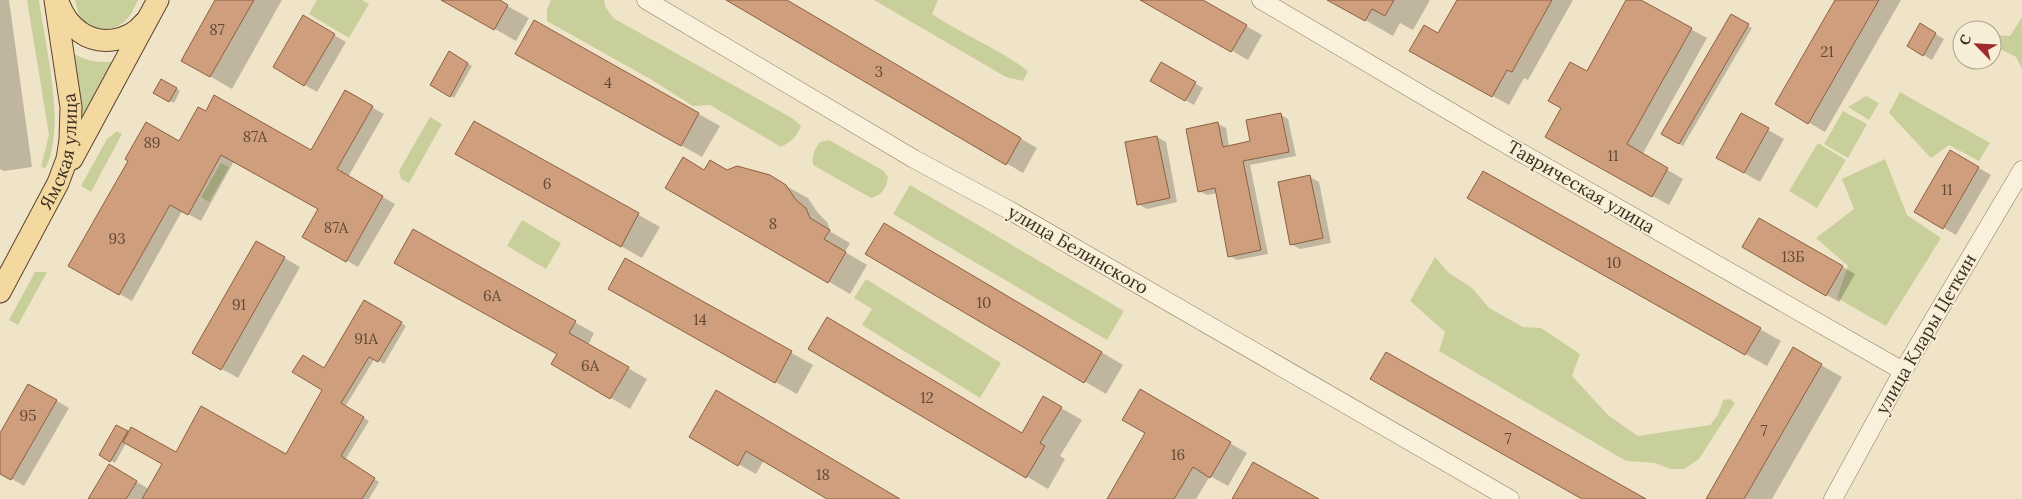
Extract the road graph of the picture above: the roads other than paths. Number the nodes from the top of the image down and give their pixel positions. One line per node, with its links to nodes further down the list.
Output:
1 (56, 0): 4 (main road); 6 (main road, Ямская улица)
2 (646, 0): 9 (street, улица Белинского)
3 (1261, 0): 8 (street, Таврическая улица)
4 (154, 8): 6 (main road)
5 (2022, 170): 8 (street, улица Клары Цеткин)
6 (58, 183): 7 (main road, Ямская улица)
7 (0, 292)
8 (1903, 371): 10 (street, улица Клары Цеткин)
9 (1510, 499)
10 (1833, 499)

